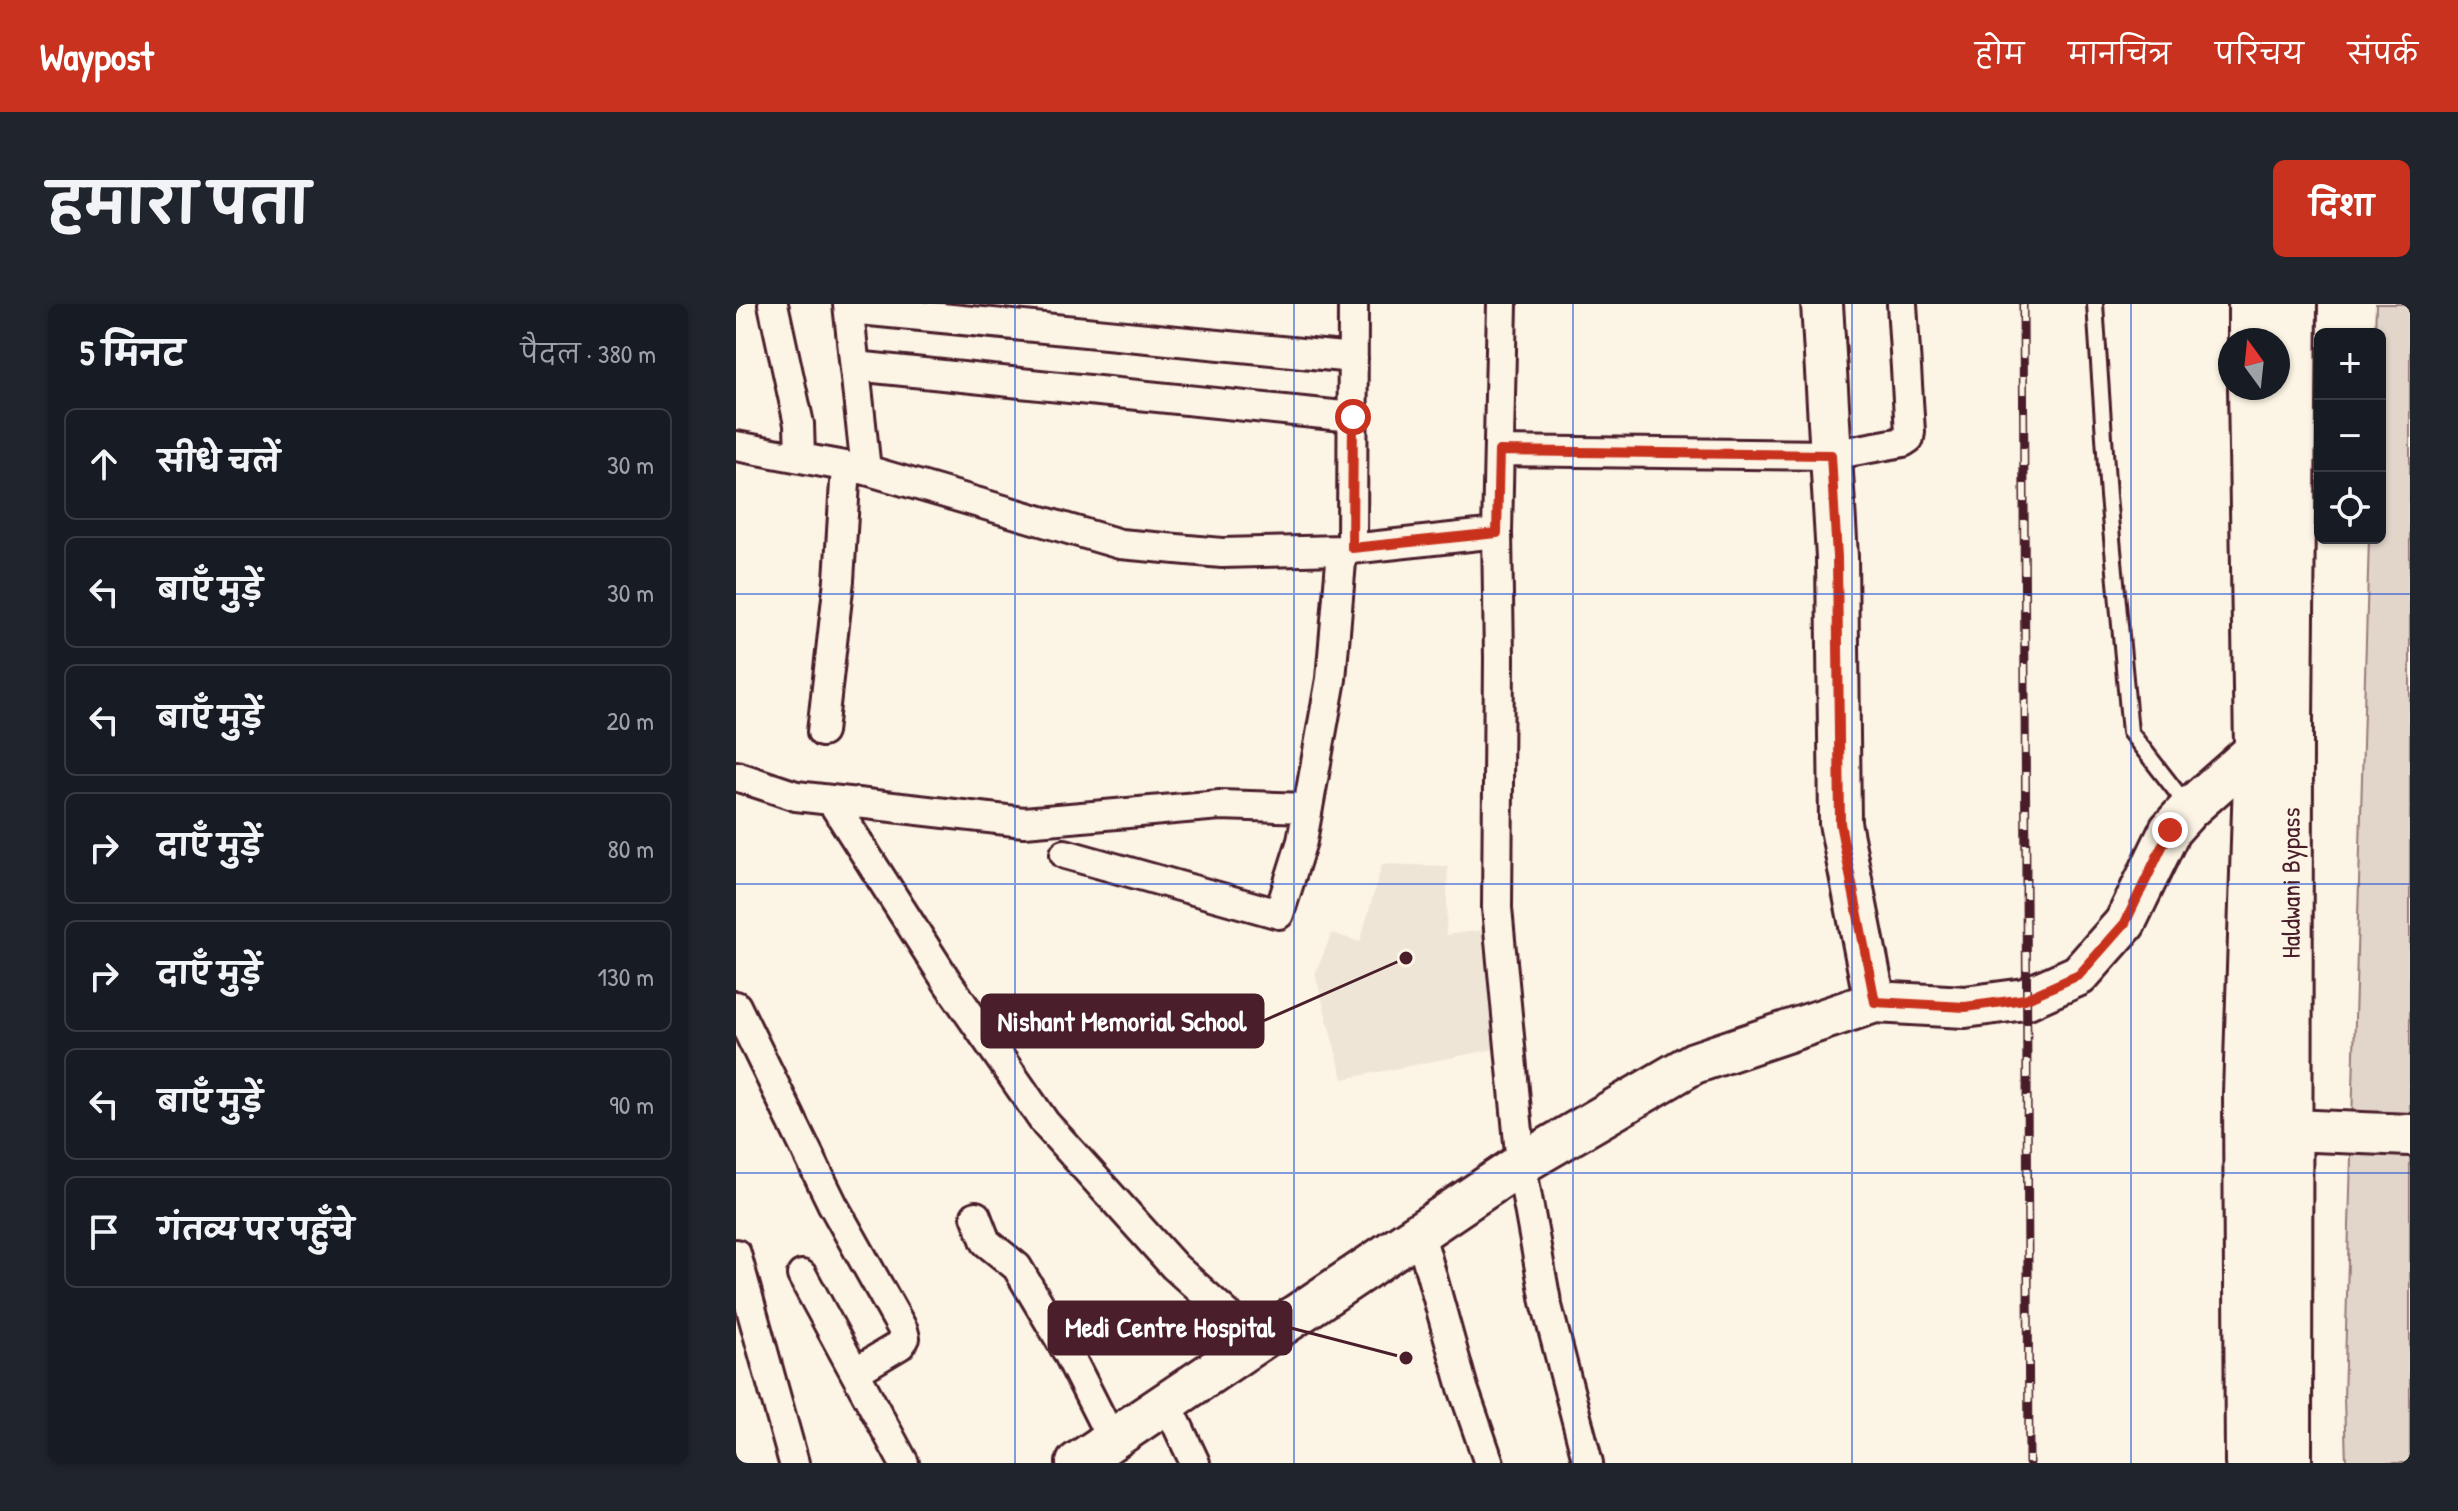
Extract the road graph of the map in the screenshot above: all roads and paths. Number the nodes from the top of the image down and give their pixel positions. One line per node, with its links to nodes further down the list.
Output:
1 (773, 304): 18 (street)
2 (1353, 304): 11 (street)
3 (1502, 304): 16 (street)
4 (1822, 304): 17 (street)
5 (1902, 304): 17 (street)
6 (2095, 304): 27 (lane)
7 (2251, 304): 10 (main road)
8 (2294, 304): 23 (main road, Haldwani Bypass)
9 (848, 306): 11 (street); 12 (street)
10 (2251, 328)
11 (1353, 358): 14 (street)
12 (855, 366): 14 (street); 19 (street)
13 (2252, 400): 23 (main road, Haldwani Bypass)
14 (1353, 417): 21 (street)
15 (736, 446): 18 (street)
16 (1499, 451): 17 (street); 20 (street)
17 (1831, 455): 29 (street)
18 (800, 457): 19 (street)
19 (856, 468): 21 (street); 22 (street)
20 (1497, 533): 21 (street); 33 (street)
21 (1347, 549): 26 (street)
22 (822, 732)
23 (2273, 734): 27 (street); 31 (main road, Haldwani Bypass); 48 (main road, Haldwani Bypass)
24 (736, 776): 25 (street)
25 (831, 800): 26 (street); 38 (street)
26 (1308, 808): 28 (street)
27 (2189, 809): 29 (street)
28 (1065, 854)
29 (1875, 1002): 33 (street)
30 (736, 1006): 39 (street)
31 (2290, 1130): 32 (street); 49 (main road, Haldwani Bypass)
32 (2410, 1135)
33 (1521, 1164): 35 (street); 47 (street)
34 (976, 1216): 41 (street)
35 (1420, 1234): 38 (street); 46 (street)
36 (736, 1254): 42 (street)
37 (802, 1275): 39 (street)
38 (1258, 1342): 40 (street)
39 (855, 1372): 43 (street)
40 (1167, 1403): 41 (street); 45 (street)
41 (1112, 1440): 44 (street)
42 (794, 1463)
43 (904, 1463)
44 (1077, 1463)
45 (1195, 1463)
46 (1489, 1463)
47 (1588, 1463)
48 (2248, 1463)
49 (2289, 1463)

